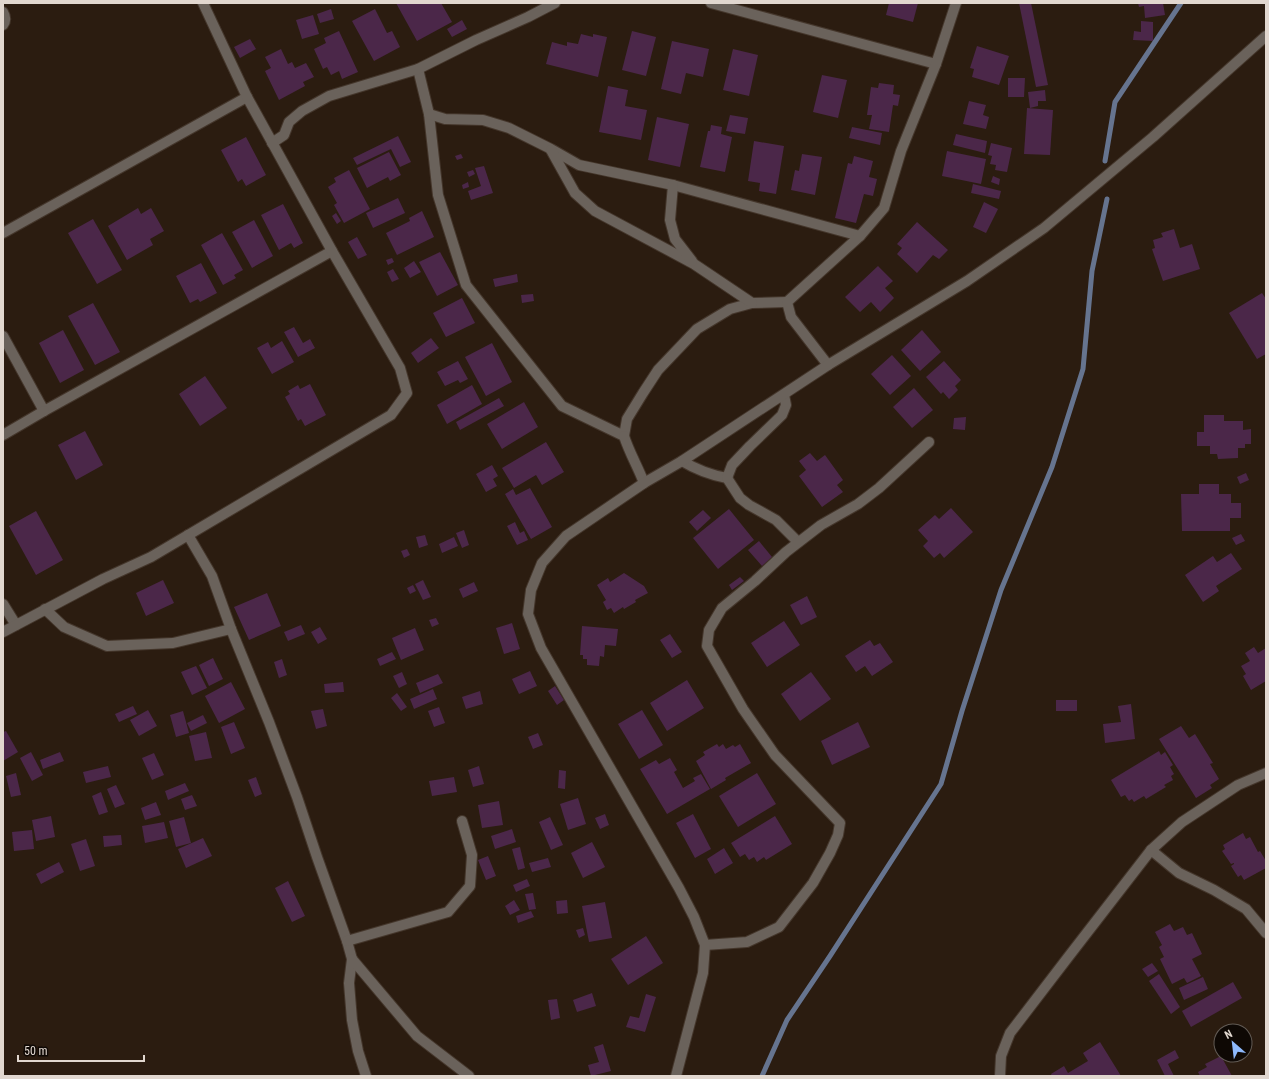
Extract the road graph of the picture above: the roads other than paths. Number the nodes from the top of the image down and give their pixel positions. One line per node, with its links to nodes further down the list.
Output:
1 (203, 3): 10 (street)
2 (555, 3): 9 (street)
3 (711, 3): 8 (street)
4 (956, 3): 8 (street)
5 (3, 12): 6 (street)
6 (3, 25)
7 (1266, 36): 22 (street)
8 (936, 64): 16 (street)
9 (418, 69): 11 (street); 12 (street)
10 (247, 97): 12 (street); 15 (street)
11 (429, 114): 13 (street); 26 (street)
12 (272, 143): 17 (street)
13 (551, 149): 14 (street); 18 (street)
14 (672, 185): 16 (street); 18 (street)
15 (3, 233)
16 (860, 236): 19 (street)
17 (332, 251): 24 (street); 31 (street)
18 (694, 264): 20 (street)
19 (787, 302): 20 (street); 22 (street)
20 (752, 303): 26 (street)
21 (3, 336): 24 (street)
22 (828, 365): 23 (street)
23 (784, 395): 28 (street); 29 (street)
24 (44, 411): 25 (street)
25 (3, 435)
26 (624, 436): 30 (street)
27 (929, 442): 32 (street)
28 (682, 461): 29 (street); 30 (street)
29 (727, 478): 32 (street)
30 (644, 483): 43 (street)
31 (188, 535): 34 (street); 36 (street)
32 (798, 542): 43 (street)
33 (3, 604): 35 (street)
34 (45, 609): 35 (street); 36 (street)
35 (16, 625): 37 (street)
36 (231, 629): 42 (street)
37 (3, 632)
38 (1266, 773): 40 (street)
39 (462, 821): 42 (street)
40 (1152, 850): 41 (street); 48 (street)
41 (1266, 933)
42 (347, 941): 44 (street)
43 (705, 945): 47 (street)
44 (352, 959): 45 (street); 46 (street)
45 (366, 1076)
46 (469, 1076)
47 (676, 1076)
48 (1000, 1076)

